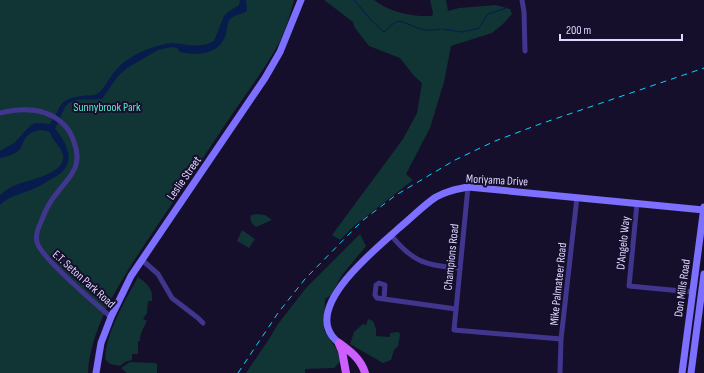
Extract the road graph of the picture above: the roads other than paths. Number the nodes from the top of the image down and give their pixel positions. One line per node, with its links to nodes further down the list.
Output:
1 (301, 0): 11 (main road, Leslie Street)
2 (522, 0): 3 (street)
3 (525, 51)
4 (0, 113): 17 (street, E.T. Seton Park Road)
5 (468, 187): 6 (main road, Moriyama Drive); 10 (main road, Moriyama Drive); 12 (street, Champions Road)
6 (577, 197): 7 (main road, Moriyama Drive); 19 (street, Mike Palmateer Road)
7 (637, 203): 9 (main road, Moriyama Drive); 14 (street, D'Angelo Way)
8 (704, 206): 9 (main road, Don Mills Road)
9 (704, 210): 14 (main road, Don Mills Road)
10 (391, 235): 12 (street); 20 (main road, Moriyama Drive)
11 (142, 260): 17 (main road, Leslie Street); 18 (street)
12 (460, 268): 16 (street, Champions Road)
13 (704, 274): 26 (main road, Don Mills Road)
14 (692, 292): 25 (main road, Don Mills Road)
15 (384, 299): 16 (street)
16 (456, 309): 19 (street, Champions Road)
17 (111, 317): 21 (main road, Leslie Street)
18 (203, 323)
19 (561, 340): 24 (street, Mike Palmateer Road)
20 (338, 343): 22 (main road); 23 (main road)
21 (96, 373)
22 (346, 373)
23 (365, 373)
24 (560, 373)
25 (682, 373)
26 (691, 373)

